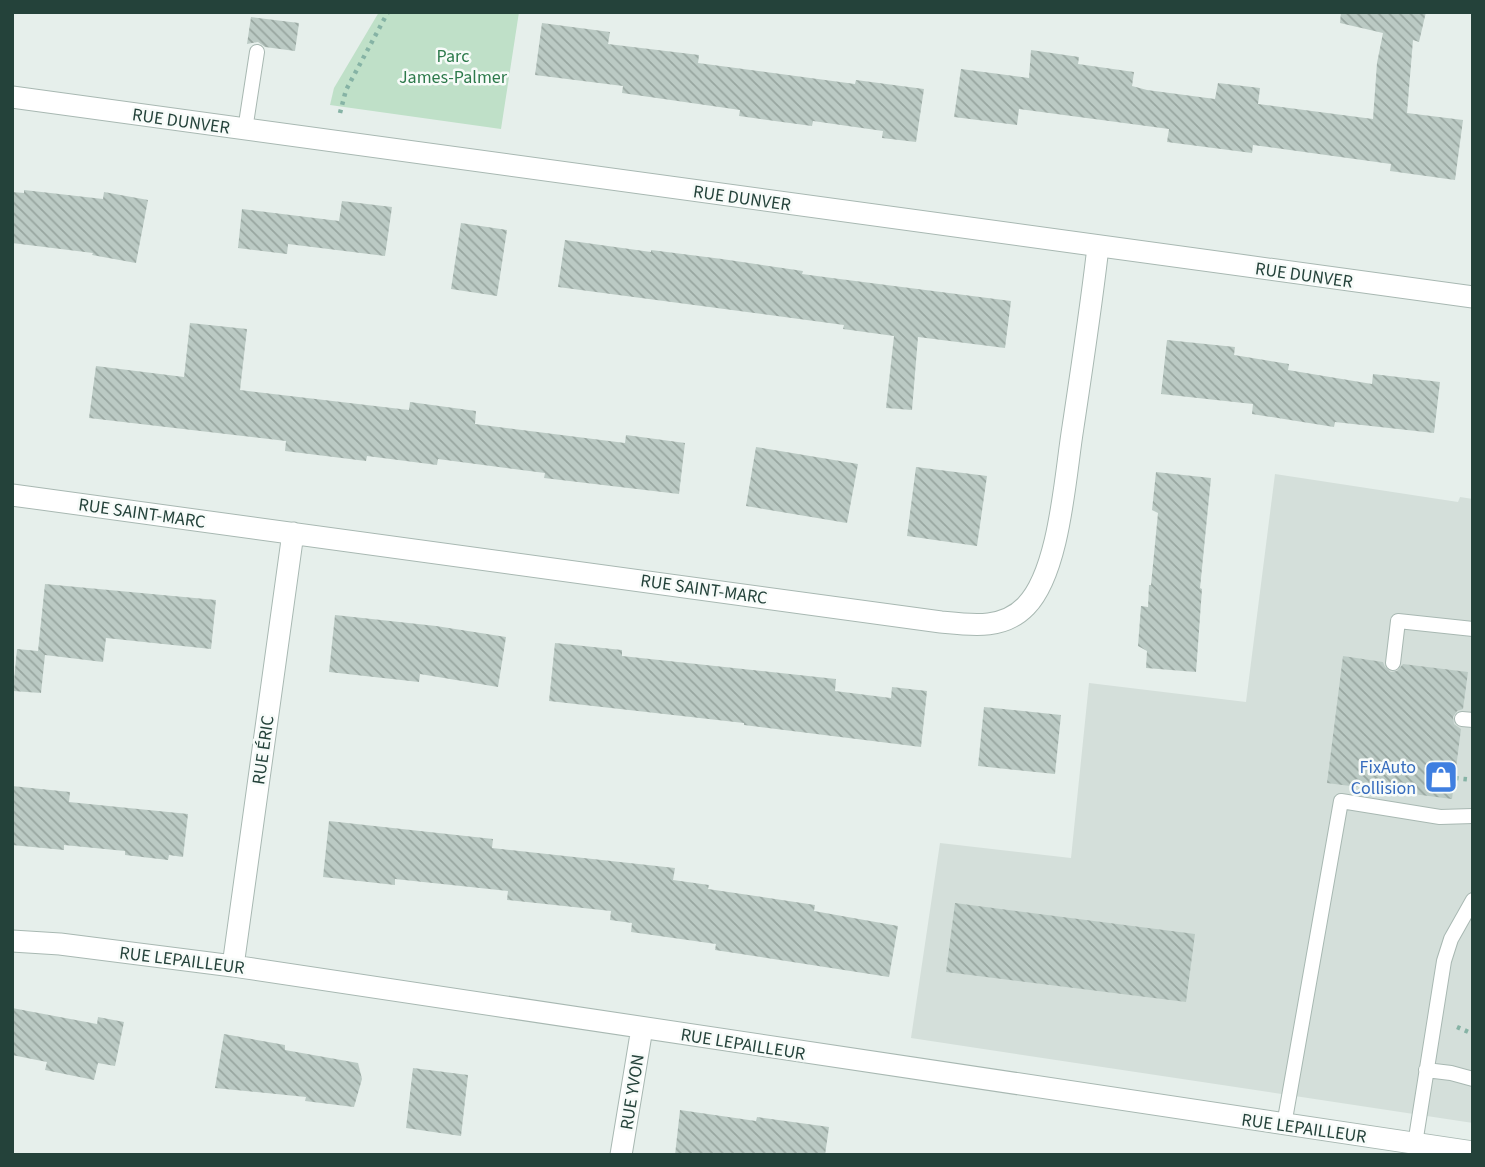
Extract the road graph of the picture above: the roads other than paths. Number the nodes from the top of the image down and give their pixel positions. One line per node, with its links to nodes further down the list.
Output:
1 (257, 52): 3 (lane)
2 (12, 97): 3 (street, RUE DUNVER)
3 (246, 130): 4 (street, RUE DUNVER)
4 (1098, 247): 5 (street, RUE DUNVER); 7 (street, RUE SAINT-MARC)
5 (1473, 297)
6 (12, 495): 7 (street, RUE SAINT-MARC)
7 (292, 533): 13 (street, RUE ÉRIC)
8 (1473, 629): 9 (lane)
9 (1393, 663)
10 (1473, 816): 17 (lane)
11 (1473, 900): 15 (lane)
12 (12, 941): 13 (street, RUE LEPAILLEUR)
13 (233, 966): 14 (street, RUE LEPAILLEUR)
14 (642, 1028): 17 (street, RUE LEPAILLEUR); 20 (street, RUE YVON)
15 (1426, 1070): 16 (lane); 18 (lane)
16 (1473, 1079)
17 (1284, 1125): 18 (street, RUE LEPAILLEUR)
18 (1415, 1144): 19 (street, RUE LEPAILLEUR)
19 (1473, 1152)
20 (621, 1155)

